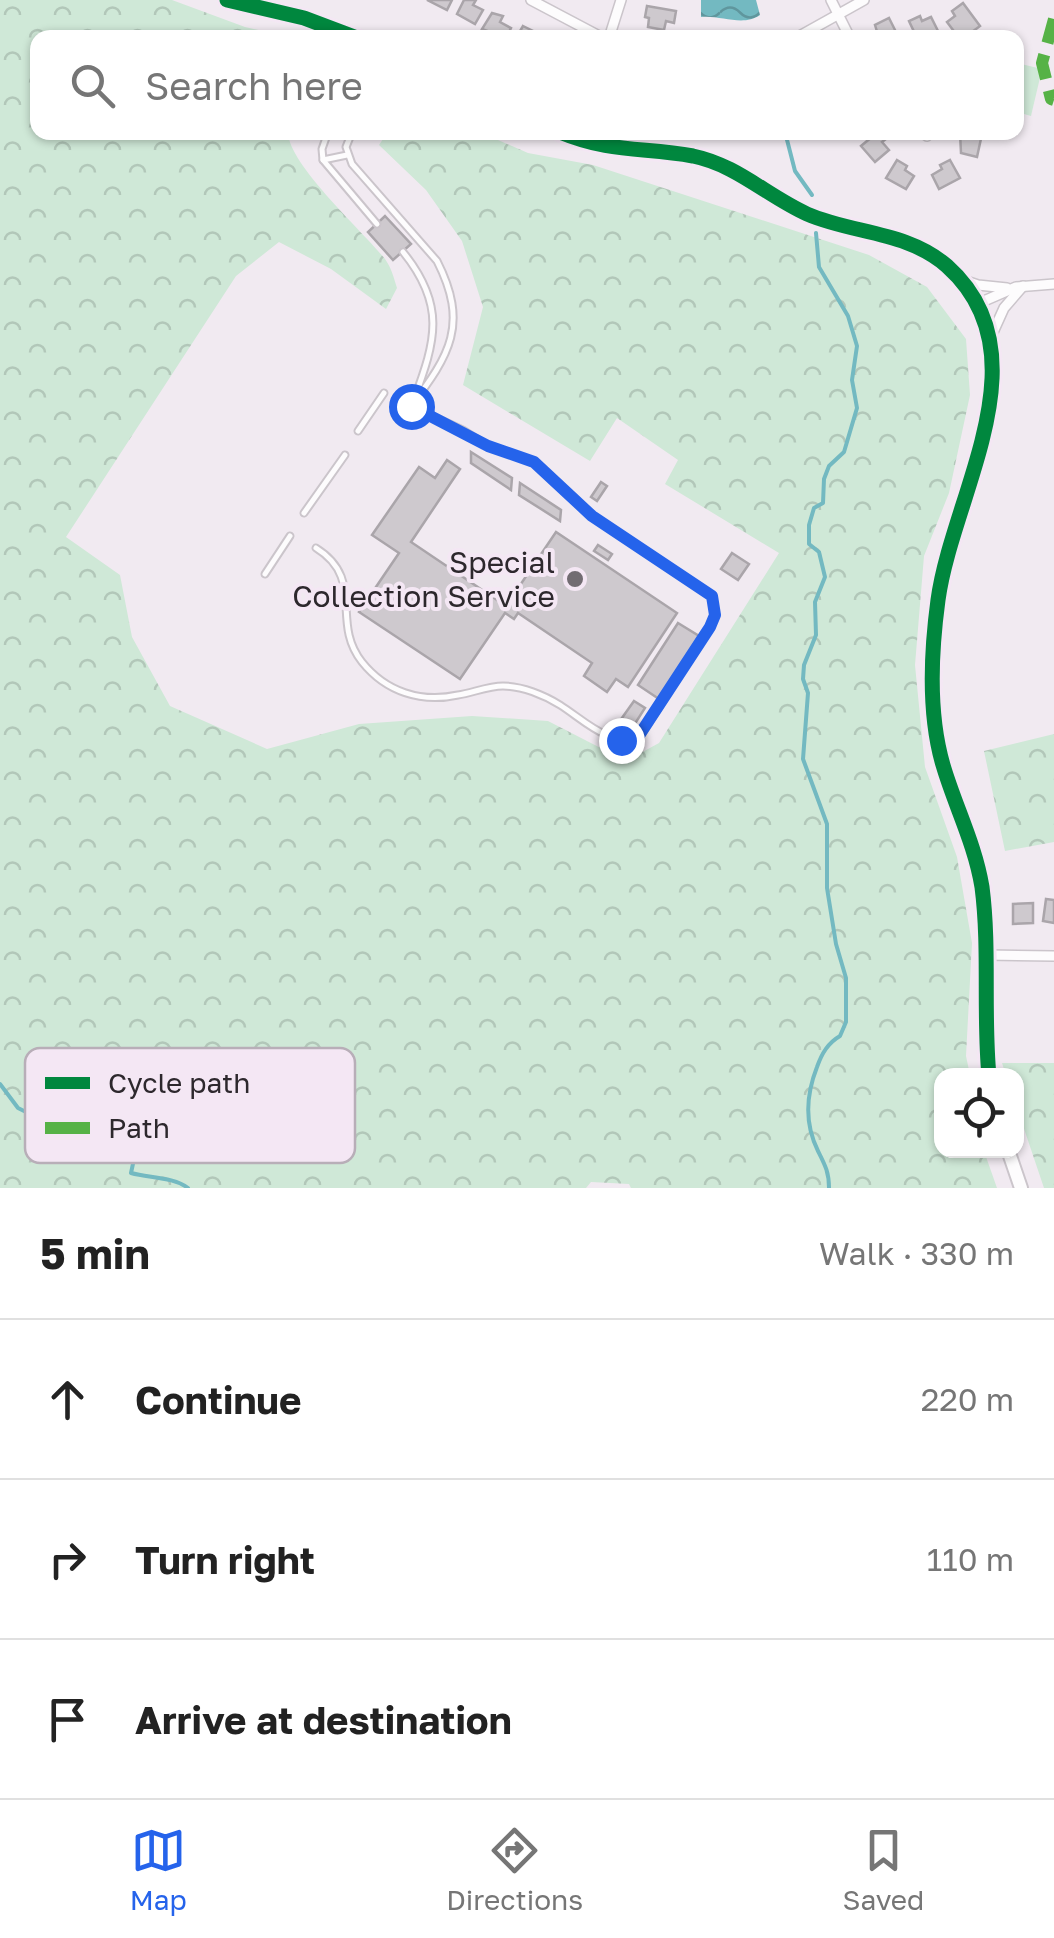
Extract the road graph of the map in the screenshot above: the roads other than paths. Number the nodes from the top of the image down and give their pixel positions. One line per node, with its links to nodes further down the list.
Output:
1 (227, 0): 7 (street)
2 (531, 0): 8 (street)
3 (621, 0): 9 (street)
4 (831, 0): 6 (street)
5 (864, 0): 6 (street)
6 (837, 12): 10 (street); 11 (street)
7 (336, 30)
8 (590, 30)
9 (609, 30)
10 (809, 30)
11 (846, 30)
12 (325, 140): 16 (lane)
13 (350, 140): 15 (lane)
14 (584, 140): 19 (street)
15 (346, 154): 16 (lane); 26 (lane)
16 (323, 160): 17 (lane)
17 (376, 224)
18 (403, 252): 26 (lane)
19 (960, 279): 22 (street); 23 (street)
20 (1054, 284): 21 (street)
21 (1024, 286): 22 (street); 24 (street)
22 (1010, 289): 23 (street)
23 (977, 304): 24 (street)
24 (989, 342): 33 (street)
25 (384, 393): 27 (lane)
26 (411, 406): 31 (lane)
27 (358, 430)
28 (344, 455): 29 (lane)
29 (304, 513)
30 (290, 536): 32 (lane)
31 (316, 548)
32 (264, 574)
33 (986, 955): 34 (street); 35 (street)
34 (1054, 956)
35 (988, 1068)
36 (1011, 1158): 37 (street)
37 (1021, 1188)

